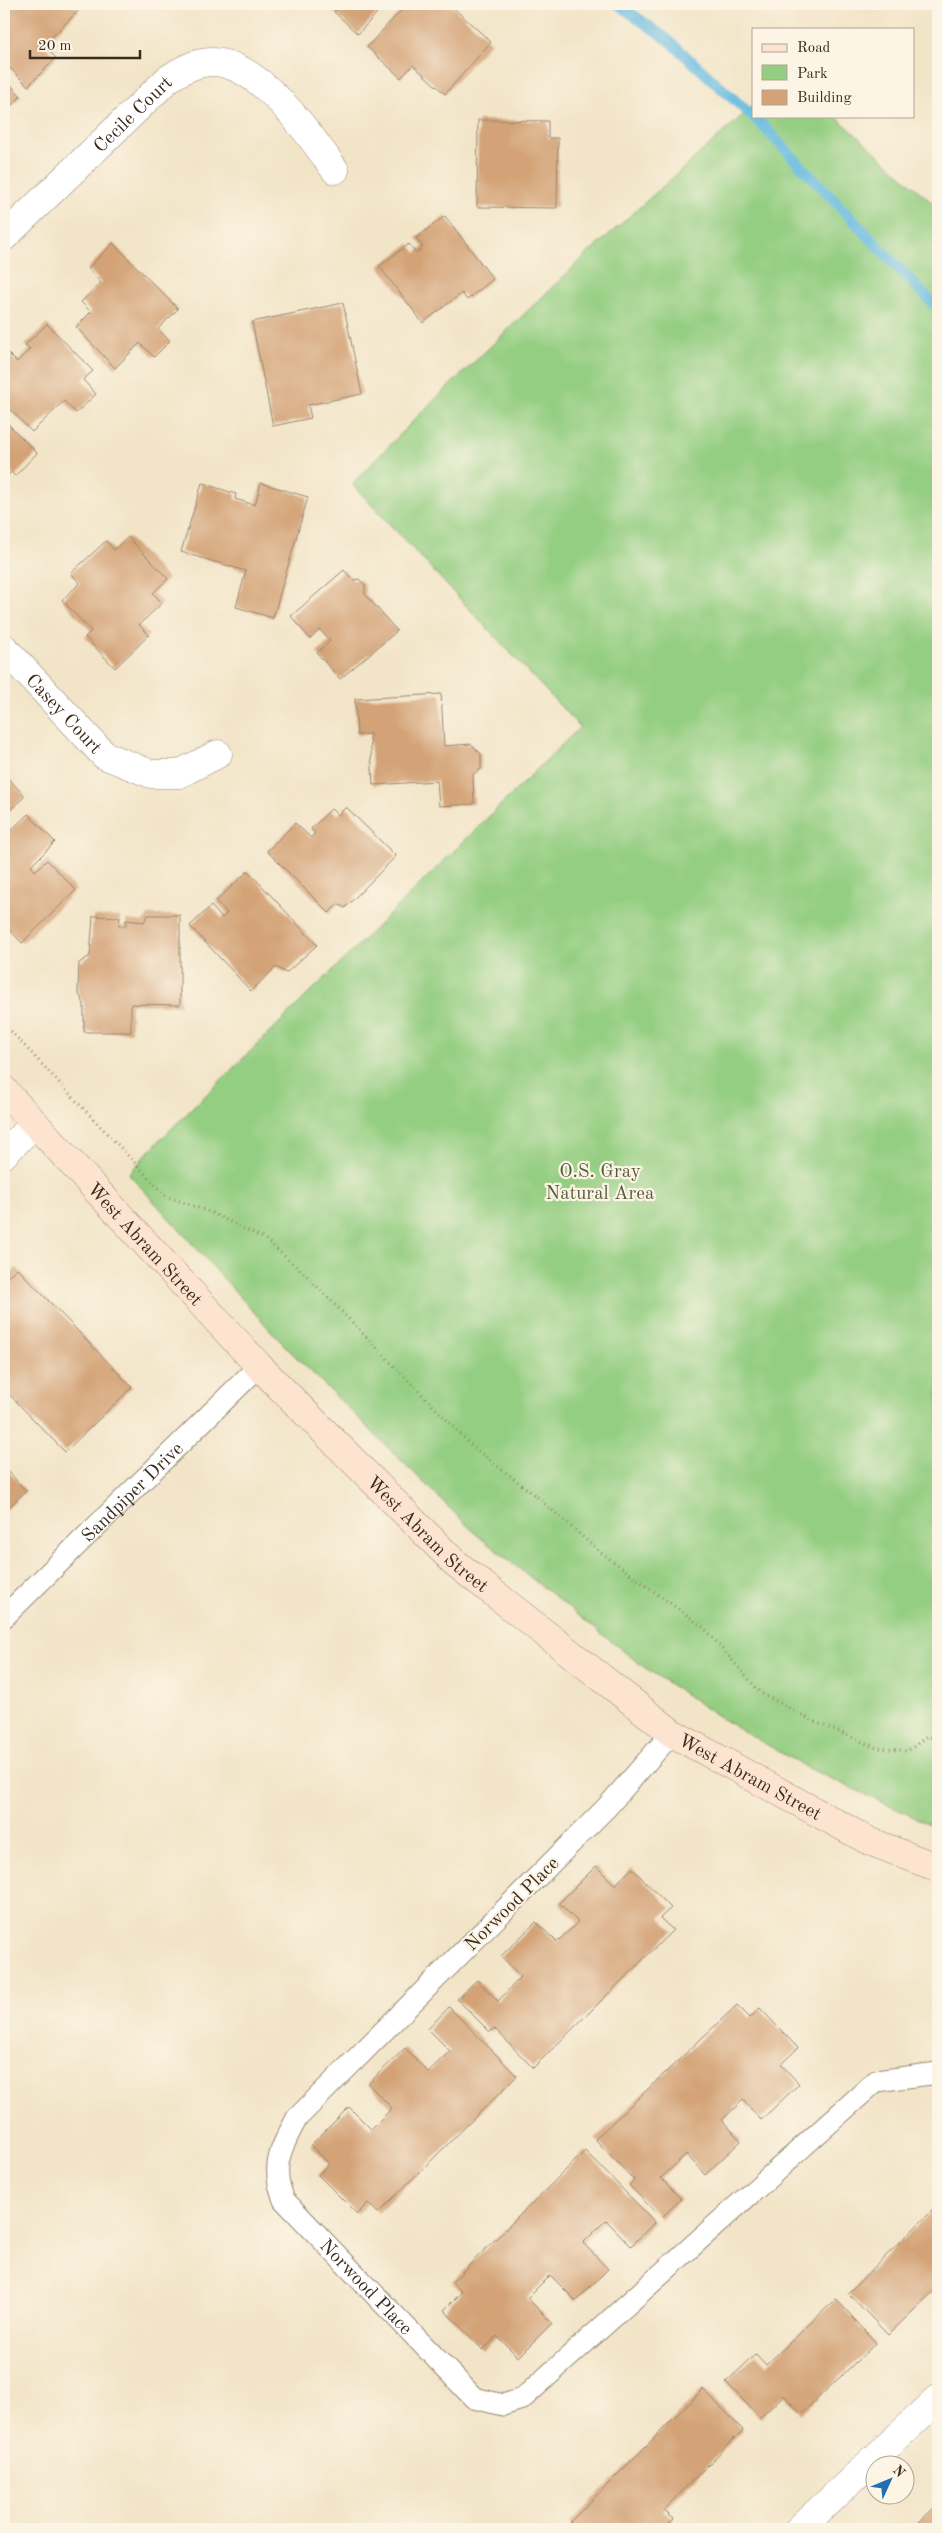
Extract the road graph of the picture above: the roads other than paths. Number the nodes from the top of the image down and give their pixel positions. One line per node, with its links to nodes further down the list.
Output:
1 (335, 170): 2 (street, Cecile Court)
2 (4, 237)
3 (4, 648): 4 (street, Casey Court)
4 (218, 754)
5 (4, 1090): 6 (main road, West Abram Street)
6 (35, 1123): 7 (street); 8 (main road, West Abram Street)
7 (4, 1154)
8 (259, 1366): 9 (lane, Sandpiper Drive); 10 (main road, West Abram Street)
9 (4, 1617)
10 (672, 1733): 11 (main road, West Abram Street); 12 (lane, Norwood Place)
11 (938, 1868)
12 (938, 2073)
13 (938, 2399): 14 (street)
14 (799, 2529)

